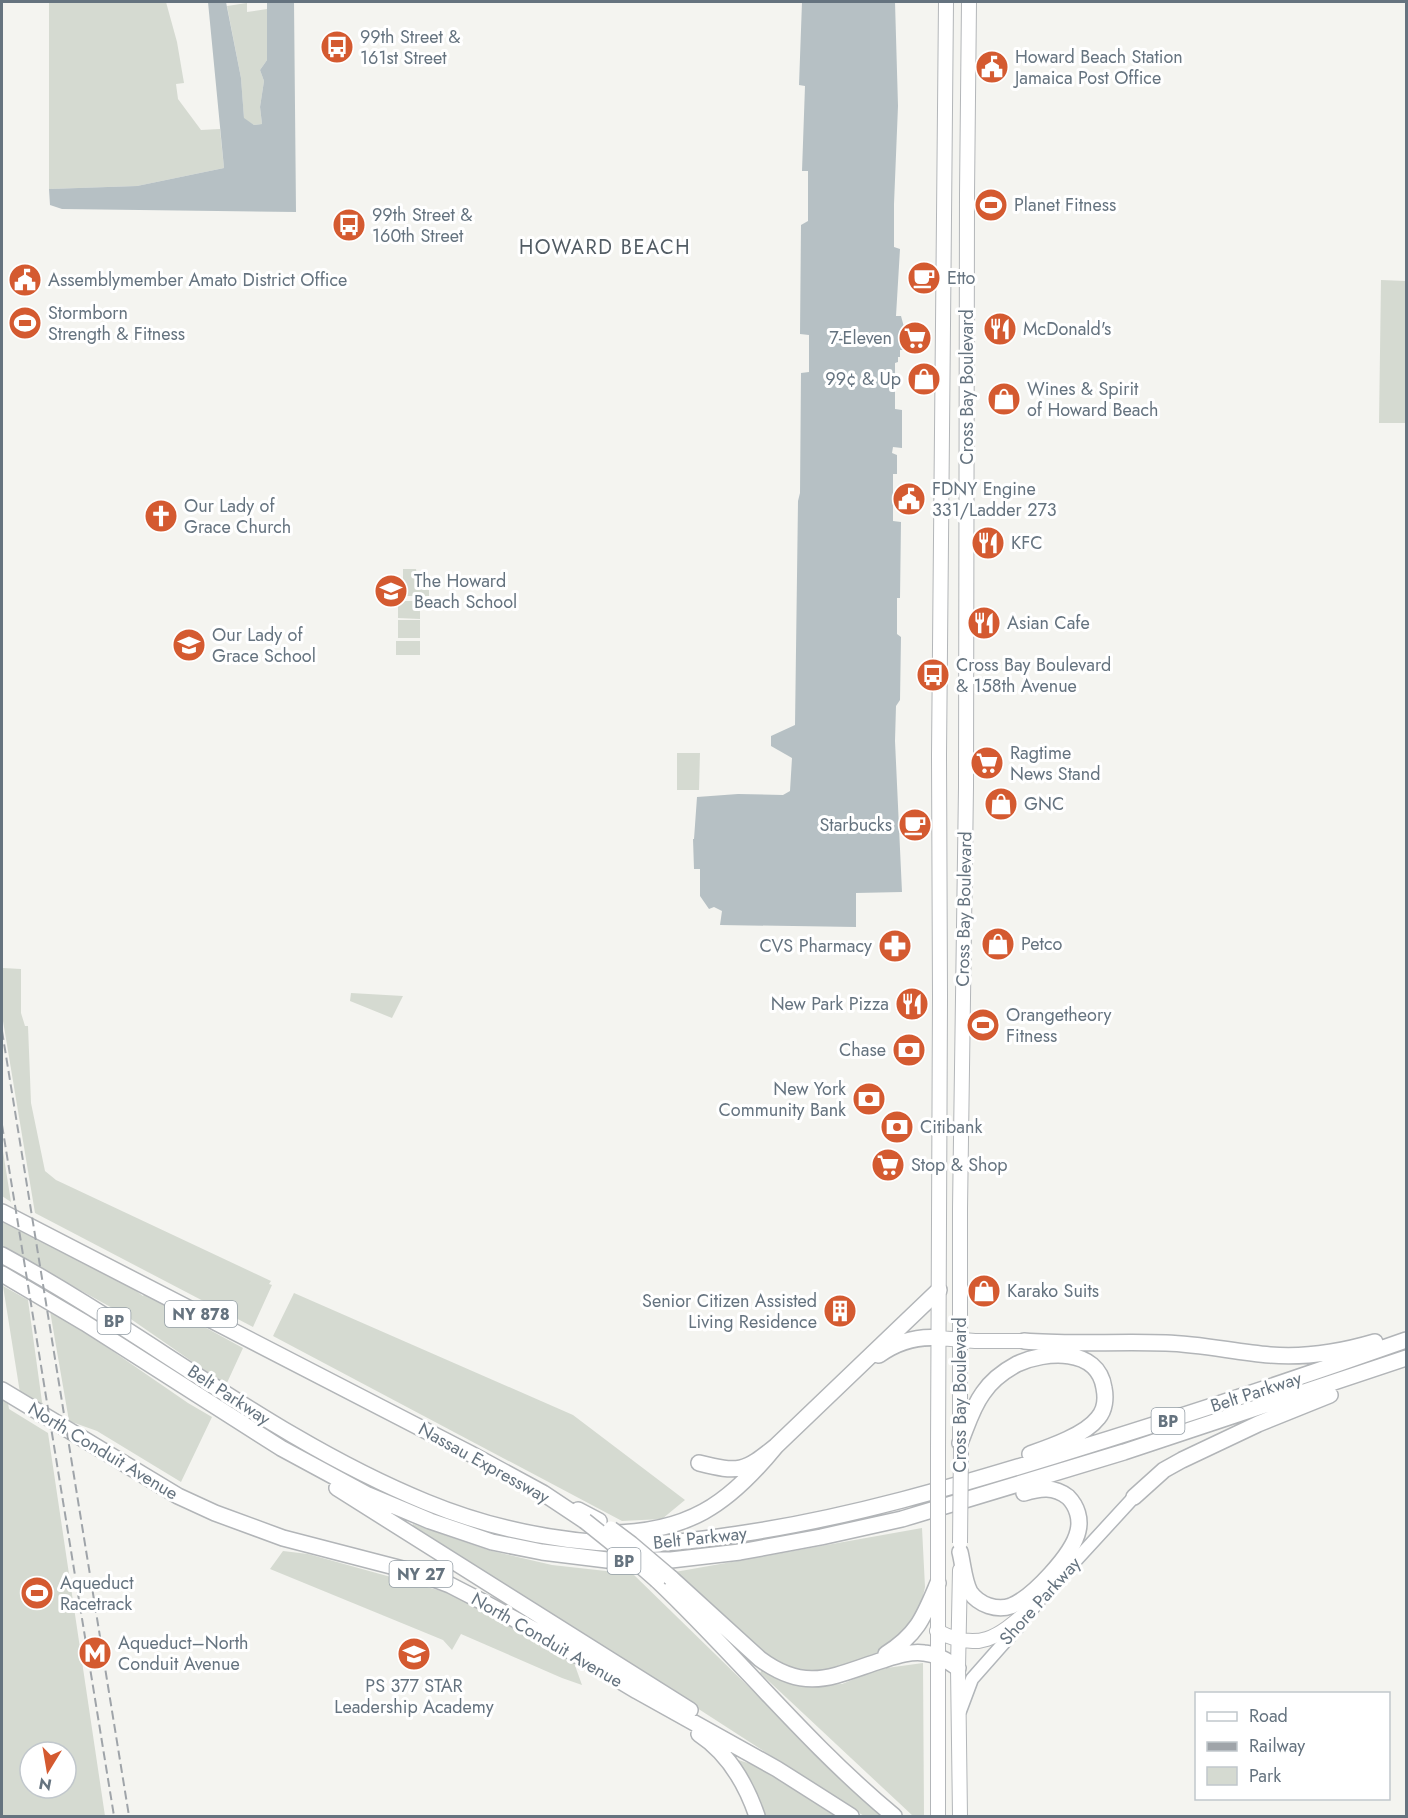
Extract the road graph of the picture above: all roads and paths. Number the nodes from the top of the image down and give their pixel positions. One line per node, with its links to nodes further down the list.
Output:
1 (946, 2): 3 (main road, Cross Bay Boulevard)
2 (969, 2): 4 (main road, Cross Bay Boulevard)
3 (940, 985): 4 (main road); 8 (main road, Cross Bay Boulevard)
4 (961, 1119): 11 (main road, Cross Bay Boulevard)
5 (2, 1210): 26 (highway, Nassau Expressway / NY 878, bridge)
6 (2, 1255): 20 (highway, Belt Parkway / BP)
7 (2, 1275): 19 (highway, Belt Parkway / BP)
8 (939, 1290): 10 (main road, Cross Bay Boulevard); 15 (highway)
9 (1407, 1334): 13 (highway)
10 (939, 1338): 11 (main road); 15 (highway); 27 (main road, Cross Bay Boulevard, bridge)
11 (960, 1340): 13 (main road); 17 (main road, Cross Bay Boulevard)
12 (1407, 1340): 21 (highway, Belt Parkway / BP)
13 (1023, 1341)
14 (1407, 1360): 22 (highway); 24 (highway, Belt Parkway / BP)
15 (850, 1376): 18 (highway)
16 (3, 1392): 34 (highway, North Conduit Avenue / NY 27)
17 (961, 1445): 21 (highway); 25 (main road, Cross Bay Boulevard, bridge)
18 (776, 1446): 23 (highway); 23 (highway)
19 (280, 1448): 24 (highway, Belt Parkway / BP); 36 (highway)
20 (401, 1491): 21 (highway, Belt Parkway / BP); 23 (highway)
21 (927, 1494)
22 (1134, 1497): 28 (street, Shore Parkway)
23 (725, 1499)
24 (918, 1514): 25 (highway)
25 (960, 1548): 30 (main road, Cross Bay Boulevard)
26 (664, 1579): 32 (highway); 39 (highway, Nassau Expressway)
27 (938, 1583): 29 (main road, Cross Bay Boulevard); 32 (highway)
28 (1033, 1607): 30 (main road); 35 (street, Shore Parkway)
29 (938, 1631): 30 (main road); 31 (main road, Cross Bay Boulevard)
30 (958, 1640): 33 (main road, Cross Bay Boulevard)
31 (937, 1656): 32 (highway); 33 (highway); 40 (main road, Cross Bay Boulevard)
32 (870, 1664)
33 (958, 1668): 35 (main road, Cross Bay Boulevard)
34 (637, 1691): 36 (highway, North Conduit Avenue / NY 27); 37 (highway)
35 (959, 1713): 41 (main road, Cross Bay Boulevard)
36 (777, 1769): 38 (highway, North Conduit Avenue / NY 27)
37 (757, 1816)
38 (851, 1816)
39 (894, 1816)
40 (938, 1816)
41 (960, 1816)

